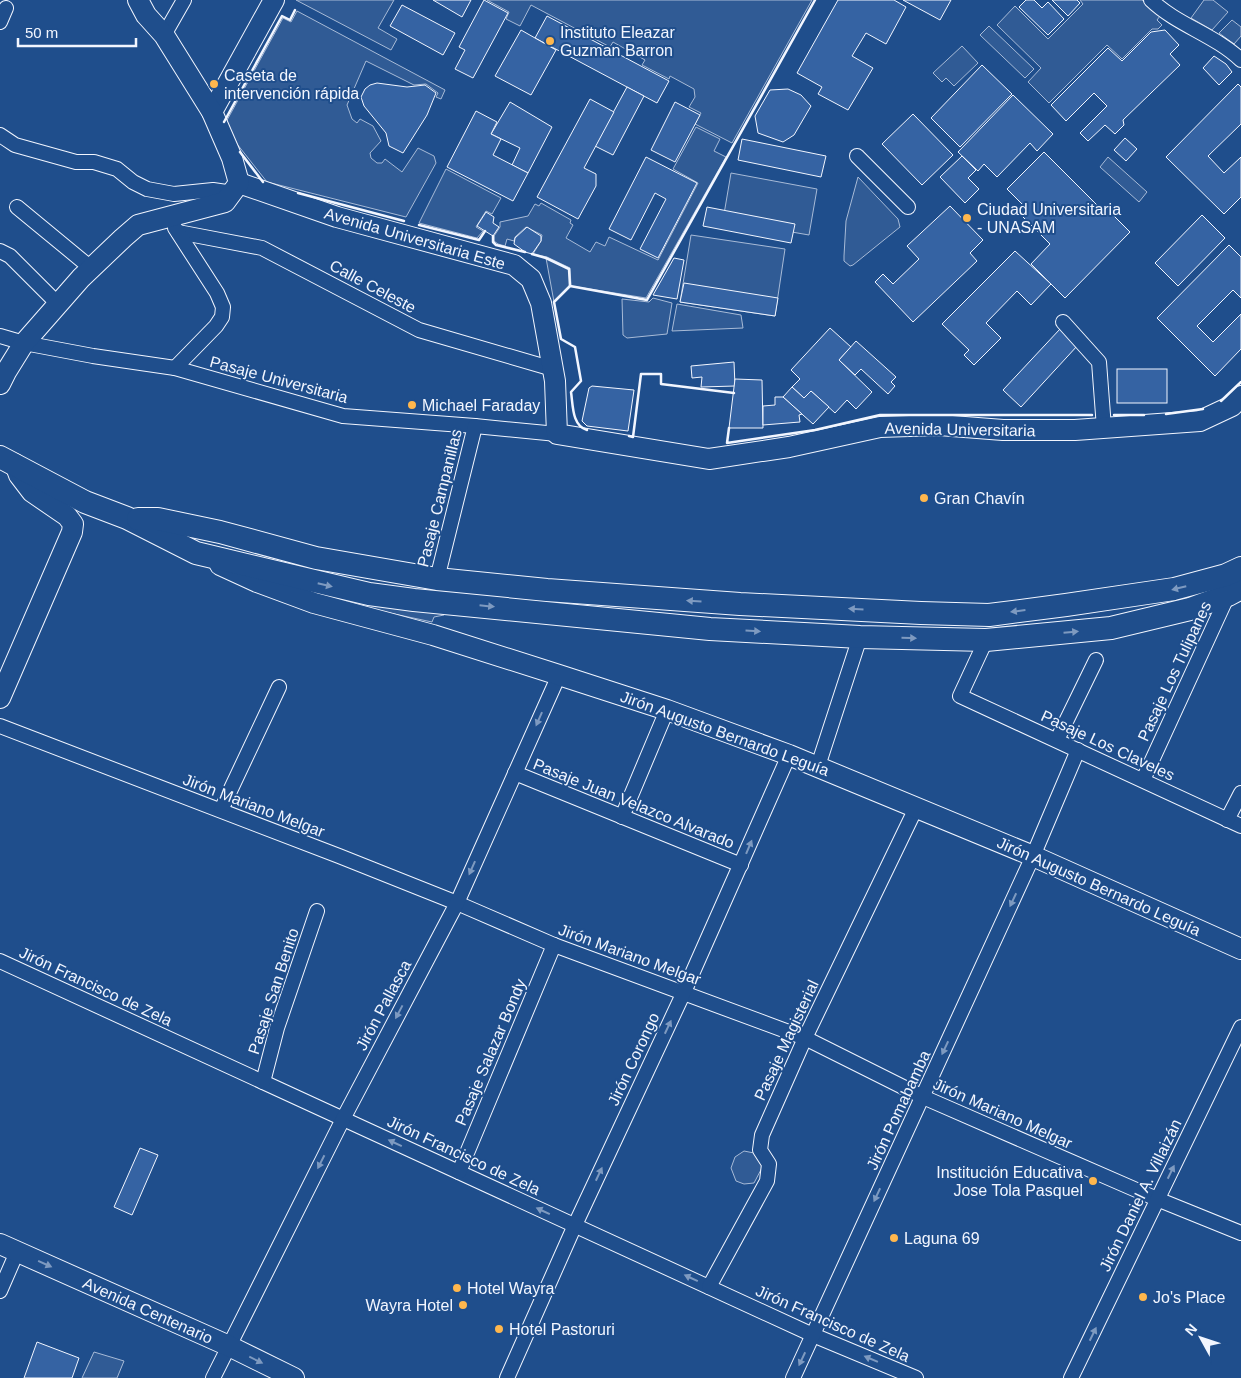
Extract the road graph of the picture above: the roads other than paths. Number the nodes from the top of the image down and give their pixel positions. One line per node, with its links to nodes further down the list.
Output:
1 (138, 0): 7 (main road)
2 (184, 0): 7 (street)
3 (274, 0): 9 (main road)
4 (1150, 0): 8 (street)
5 (6, 8): 6 (street)
6 (0, 22)
7 (164, 35): 9 (main road)
8 (1241, 60)
9 (212, 112): 12 (main road)
10 (0, 135): 12 (street)
11 (857, 156): 14 (street)
12 (232, 193): 15 (main road); 23 (main road, Avenida Universitaria Este)
13 (17, 207): 17 (street)
14 (908, 207)
15 (173, 224): 17 (main road); 22 (street); 23 (street, Calle Celeste)
16 (0, 251): 18 (street)
17 (91, 268): 18 (main road)
18 (58, 304): 21 (main road)
19 (1063, 322): 27 (street)
20 (0, 336): 21 (street, Pasaje Universitaria)
21 (24, 343): 22 (street, Pasaje Universitaria); 24 (main road)
22 (175, 368): 26 (street, Pasaje Universitaria)
23 (553, 369): 28 (main road, Avenida Universitaria Este)
24 (0, 384)
25 (1241, 396): 27 (main road, Avenida Universitaria)
26 (476, 426): 28 (street, Pasaje Universitaria); 32 (street, Pasaje Campanillas)
27 (1104, 428): 28 (main road, Avenida Universitaria)
28 (557, 434)
29 (14, 464): 30 (main road); 39 (main road)
30 (127, 518): 31 (main road); 32 (main road)
31 (196, 553): 34 (main road, one-way to 34); 37 (main road, Jirón Augusto Bernardo Leguía)
32 (437, 578): 33 (main road, one-way to 32)
33 (1234, 582): 35 (main road, one-way to 33); 47 (street, Pasaje Los Tulipanes)
34 (860, 637): 35 (main road, one-way to 35); 45 (street)
35 (986, 640): 42 (street, Pasaje Los Claveles)
36 (1096, 660): 42 (street)
37 (559, 675): 40 (main road, Jirón Augusto Bernardo Leguía); 46 (street, Jirón Pallasca, one-way to 46)
38 (279, 687): 50 (street)
39 (0, 698)
40 (667, 710): 44 (main road, Jirón Augusto Bernardo Leguía); 51 (street)
41 (0, 726): 50 (street, Jirón Mariano Melgar)
42 (1057, 740): 43 (street, Pasaje Los Claveles)
43 (1078, 750): 47 (street, Pasaje Los Claveles); 54 (street, Jirón Pomabamba)
44 (789, 754): 45 (main road, Jirón Augusto Bernardo Leguía); 55 (street, Jirón Corongo, one-way to 44)
45 (818, 766): 49 (main road, Jirón Augusto Bernardo Leguía)
46 (514, 774): 51 (street, Pasaje Juan Velazco Alvarado); 56 (street, Jirón Pallasca, one-way to 56)
47 (1142, 780): 52 (street, Pasaje Los Claveles)
48 (1241, 793): 52 (street)
49 (916, 808): 54 (main road, Jirón Augusto Bernardo Leguía); 63 (street, Pasaje Magisterial)
50 (221, 810): 56 (street, Jirón Mariano Melgar)
51 (622, 817): 55 (street, Pasaje Juan Velazco Alvarado)
52 (1228, 820): 53 (street, Pasaje Los Claveles)
53 (1241, 826)
54 (1033, 856): 59 (main road, Jirón Augusto Bernardo Leguía); 65 (street, Jirón Pomabamba, one-way to 65)
55 (741, 865): 61 (street, Jirón Corongo)
56 (457, 903): 58 (street, Jirón Mariano Melgar); 66 (street, Jirón Pallasca, one-way to 66)
57 (317, 911): 64 (street, Pasaje San Benito)
58 (554, 945): 61 (street, Jirón Mariano Melgar); 67 (street, Pasaje Salazar Bondy)
59 (1241, 949)
60 (0, 961): 64 (street, Jirón Francisco de Zela)
61 (684, 992): 63 (street, Jirón Mariano Melgar); 69 (street, Jirón Corongo, one-way to 61)
62 (1241, 1027): 68 (street, Jirón Daniel A. Villaizán, one-way to 62)
63 (805, 1038): 65 (street, Jirón Mariano Melgar); 72 (street, Pasaje Magisterial)
64 (263, 1082): 66 (street, Jirón Francisco de Zela)
65 (922, 1097): 68 (street, Jirón Mariano Melgar); 74 (street, Jirón Pomabamba, one-way to 74)
66 (343, 1119): 67 (street, Jirón Francisco de Zela, one-way to 66); 75 (street, Jirón Pallasca, one-way to 75)
67 (459, 1172): 69 (street, Jirón Francisco de Zela, one-way to 67)
68 (1158, 1200): 70 (street, Jirón Mariano Melgar); 81 (street, Jirón Daniel A. Villaizán, one-way to 68)
69 (575, 1225): 72 (street, Jirón Francisco de Zela, one-way to 69); 78 (street, Jirón Corongo)
70 (1241, 1233)
71 (9, 1248): 73 (street); 75 (main road, Avenida Centenario, one-way to 75)
72 (709, 1287): 74 (street, Jirón Francisco de Zela)
73 (0, 1290)
74 (813, 1335): 79 (street, Jirón Pomabamba, one-way to 79); 80 (street, Jirón Francisco de Zela, one-way to 74)
75 (228, 1346): 76 (street, Jirón Pallasca); 77 (main road, Avenida Centenario, one-way to 77)
76 (214, 1378)
77 (294, 1378)
78 (507, 1378)
79 (793, 1378)
80 (916, 1378)
81 (1071, 1378)

